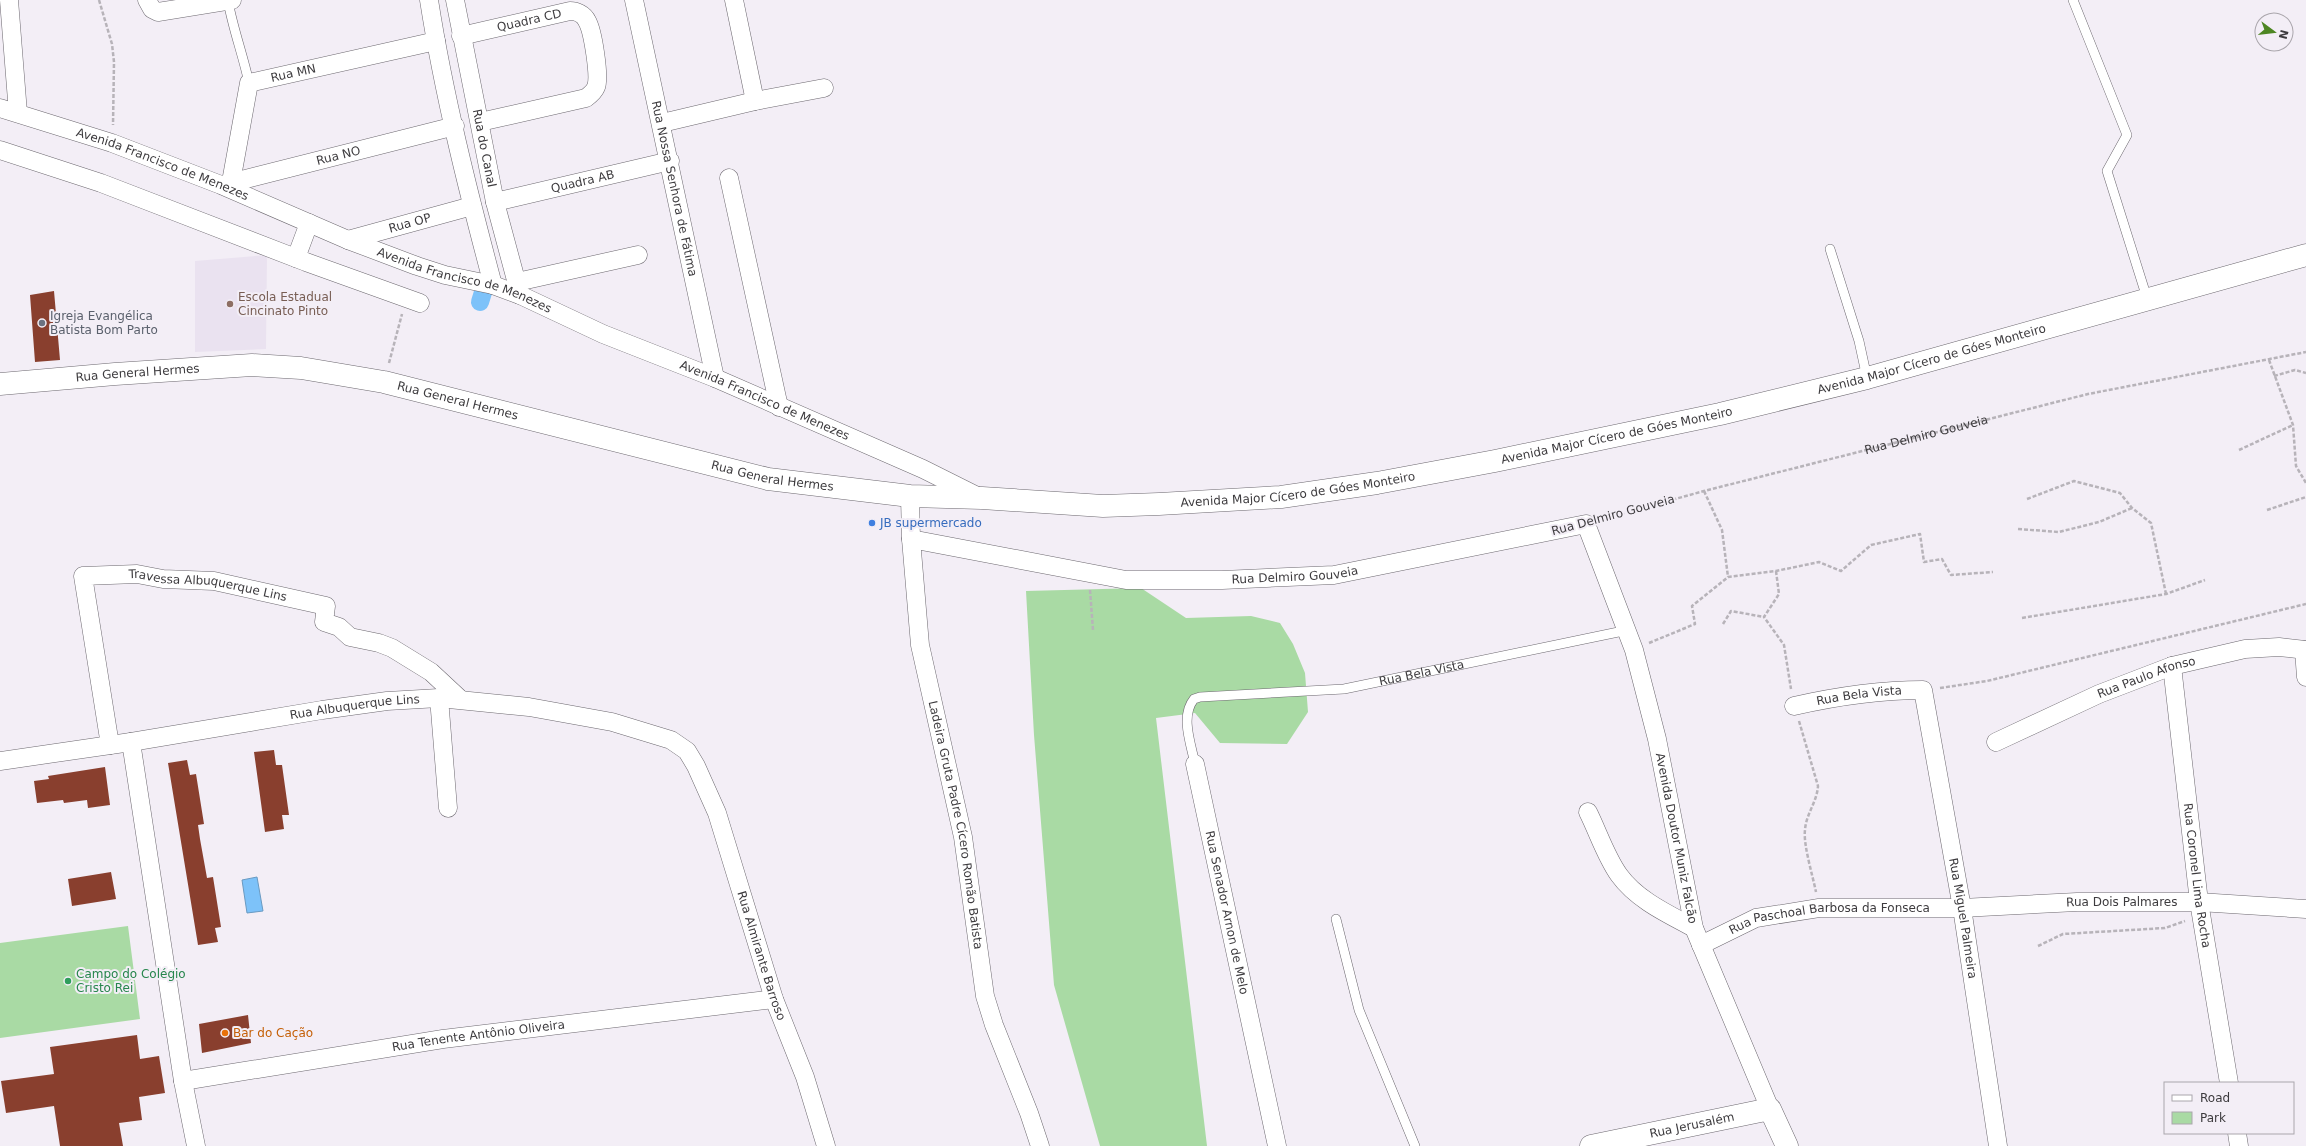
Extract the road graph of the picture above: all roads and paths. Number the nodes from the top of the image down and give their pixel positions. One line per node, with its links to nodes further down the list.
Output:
1 (9, 0): 17 (street)
2 (99, 0): 21 (path)
3 (147, 0): 4 (street)
4 (230, 0): 13 (lane)
5 (429, 0): 12 (street, Rua do Canal)
6 (455, 0): 11 (street, Rua do Canal)
7 (634, 0): 19 (street, Rua Nossa Senhora de Fátima)
8 (734, 0): 15 (street)
9 (2073, 0): 36 (lane)
10 (552, 7): 11 (street, Quadra CD); 18 (street, Quadra CD)
11 (461, 36): 18 (street, Rua do Canal)
12 (436, 41): 13 (street, Rua MN); 20 (street, Rua do Canal)
13 (249, 83): 25 (street)
14 (824, 88): 15 (street)
15 (755, 101): 19 (street)
16 (0, 108): 17 (street, Avenida Francisco de Menezes)
17 (18, 113): 21 (street, Avenida Francisco de Menezes)
18 (480, 122): 26 (street, Rua do Canal)
19 (662, 123): 23 (street, Rua Nossa Senhora de Fátima)
20 (455, 126): 25 (street, Rua NO); 27 (street, Rua do Canal)
21 (112, 143): 25 (street, Avenida Francisco de Menezes)
22 (0, 150): 33 (street)
23 (670, 161): 26 (street, Quadra AB); 42 (street, Rua Nossa Senhora de Fátima)
24 (729, 178): 46 (street)
25 (226, 183): 28 (street, Avenida Francisco de Menezes)
26 (496, 202): 35 (street, Rua do Canal)
27 (472, 206): 29 (street, Rua OP); 34 (street, Rua do Canal)
28 (309, 223): 29 (street, Avenida Francisco de Menezes); 33 (street)
29 (348, 240): 34 (street, Avenida Francisco de Menezes)
30 (1830, 249): 43 (lane)
31 (638, 255): 35 (street)
32 (2306, 255): 36 (street, Avenida Major Cícero de Góes Monteiro)
33 (296, 258): 37 (street)
34 (493, 285): 35 (street, Avenida Francisco de Menezes)
35 (518, 288): 42 (street, Avenida Francisco de Menezes)
36 (2147, 298): 43 (street, Avenida Major Cícero de Góes Monteiro)
37 (413, 300): 44 (path)
38 (2306, 352): 39 (path, Rua Delmiro Gouveia)
39 (2269, 360): 41 (path); 51 (path, Rua Delmiro Gouveia)
40 (2306, 373): 41 (path)
41 (2274, 376): 47 (path)
42 (715, 378): 46 (street, Avenida Francisco de Menezes)
43 (1867, 378): 54 (street, Avenida Major Cícero de Góes Monteiro)
44 (384, 382): 45 (street, Rua General Hermes); 52 (street, Rua General Hermes)
45 (0, 384)
46 (779, 407): 49 (street, Avenida Francisco de Menezes)
47 (2292, 425): 48 (path); 50 (path)
48 (2239, 450)
49 (923, 469): 52 (street); 54 (street, Avenida Francisco de Menezes)
50 (2306, 483)
51 (1704, 491): 58 (path, Rua Delmiro Gouveia); 64 (path)
52 (915, 496): 54 (street, Avenida Major Cícero de Góes Monteiro); 60 (street, Ladeira Gruta Padre Cícero Romão Batista)
53 (2306, 497): 57 (path)
54 (982, 498)
55 (2027, 499): 56 (path)
56 (2132, 508): 59 (path); 66 (path)
57 (2267, 510)
58 (1586, 524): 63 (street, Rua Delmiro Gouveia); 72 (street, Avenida Doutor Muniz Falcão)
59 (2018, 529)
60 (911, 539): 63 (street, Rua Delmiro Gouveia); 105 (street, Ladeira Gruta Padre Cícero Romão Batista)
61 (1776, 571): 62 (path); 64 (path); 68 (path)
62 (1993, 572)
63 (1090, 574): 71 (path)
64 (1728, 577): 73 (path)
65 (2205, 580): 66 (path)
66 (2166, 594): 69 (path)
67 (2306, 604): 77 (path)
68 (1764, 617): 70 (path); 81 (path)
69 (2022, 618)
70 (1723, 624)
71 (1093, 630)
72 (1628, 630): 73 (street, Avenida Doutor Muniz Falcão); 78 (lane, Rua Bela Vista)
73 (1634, 650): 95 (street, Avenida Doutor Muniz Falcão)
74 (2305, 650): 75 (street, Rua Paulo Afonso); 76 (street)
75 (2172, 666): 83 (street, Rua Paulo Afonso); 90 (street, Rua Coronel Lima Rocha)
76 (2306, 677)
77 (1923, 690): 81 (street, Rua Bela Vista); 92 (street, Rua Miguel Palmeira)
78 (1213, 695): 86 (lane, Rua Senador Arnon de Melo)
79 (439, 698): 80 (street, Rua Albuquerque Lins); 82 (street, Rua Albuquerque Lins); 88 (street)
80 (460, 699): 84 (street, Travessa Albuquerque Lins); 87 (street, Rua Albuquerque Lins)
81 (1794, 706): 91 (path)
82 (131, 742): 84 (street, Rua Albuquerque Lins); 99 (street)
83 (1996, 742)
84 (110, 745): 85 (street, Rua Albuquerque Lins)
85 (0, 761)
86 (1195, 764): 106 (street, Rua Senador Arnon de Melo)
87 (696, 766): 98 (street, Rua Almirante Barroso)
88 (448, 808)
89 (1588, 812): 95 (street)
90 (2199, 902): 92 (street, Rua Dois Palmares); 93 (street, Rua Dois Palmares); 97 (path); 100 (street, Rua Coronel Lima Rocha)
91 (1819, 908): 92 (street, Rua Paschoal Barbosa da Fonseca); 96 (street, Rua Paschoal Barbosa da Fonseca)
92 (1962, 908): 110 (street, Rua Miguel Palmeira)
93 (2306, 909)
94 (1336, 919): 107 (lane)
95 (1694, 928): 96 (street, Avenida Doutor Muniz Falcão)
96 (1701, 945): 101 (street, Avenida Doutor Muniz Falcão)
97 (2038, 946)
98 (774, 1000): 99 (street, Rua Tenente Antônio Oliveira); 104 (street, Rua Almirante Barroso)
99 (183, 1081): 103 (street)
100 (2229, 1082)
101 (1770, 1109): 108 (street, Rua Jerusalém); 109 (street, Avenida Doutor Muniz Falcão)
102 (2237, 1134): 111 (street)
103 (196, 1146)
104 (826, 1146)
105 (1040, 1146)
106 (1278, 1146)
107 (1415, 1146)
108 (1591, 1146)
109 (1787, 1146)
110 (1998, 1146)
111 (2239, 1146)

